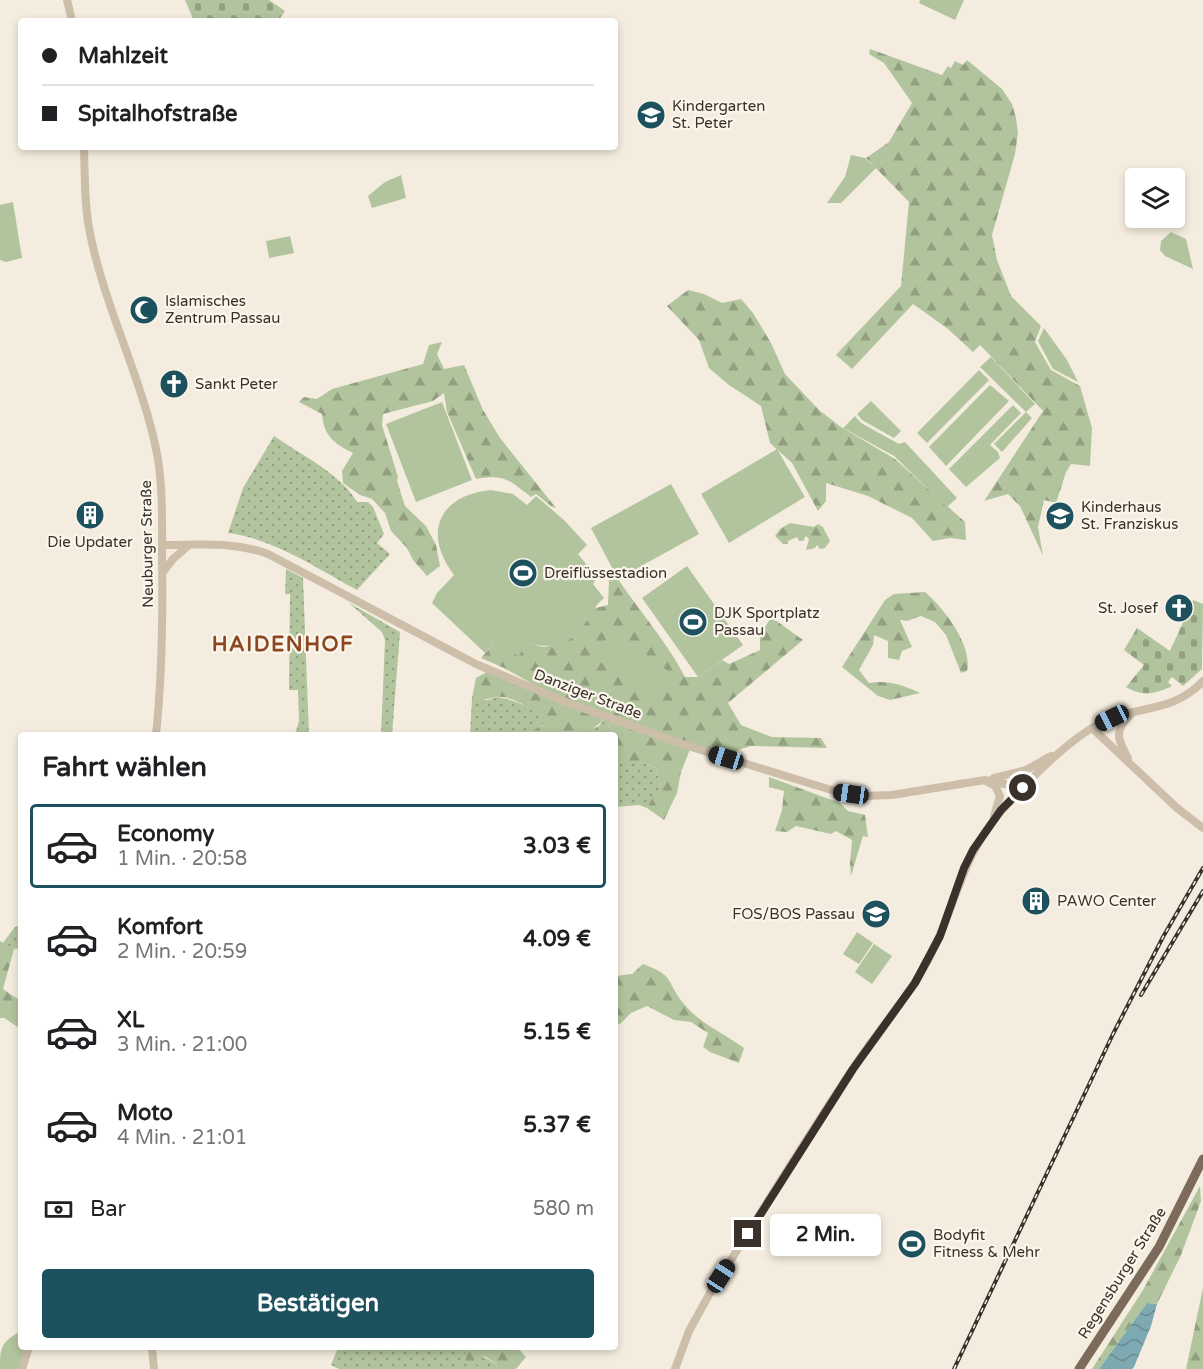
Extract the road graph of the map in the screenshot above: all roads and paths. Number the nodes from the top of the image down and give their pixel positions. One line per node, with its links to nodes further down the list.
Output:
1 (67, 0): 2 (street)
2 (71, 18)
3 (84, 150): 4 (street, Neuburger Straße)
4 (163, 545): 5 (street, Danziger Straße); 6 (street, Neuburger Straße)
5 (189, 545): 6 (street); 13 (street, Danziger Straße)
6 (163, 572): 10 (street, Neuburger Straße)
7 (1203, 681): 8 (street)
8 (1132, 713): 9 (street); 12 (street)
9 (1092, 728): 11 (street); 12 (street)
10 (156, 732)
11 (1075, 740): 13 (street); 14 (street)
12 (1130, 763): 15 (street)
13 (985, 780): 14 (street, Danziger Straße); 16 (street)
14 (1023, 788): 16 (street)
15 (1203, 828)
16 (986, 830): 22 (street)
17 (1203, 1159): 23 (main road, Regensburger Straße)
18 (28, 1350): 20 (street)
19 (152, 1350): 21 (street)
20 (22, 1369)
21 (154, 1369)
22 (675, 1369)
23 (1079, 1369)

